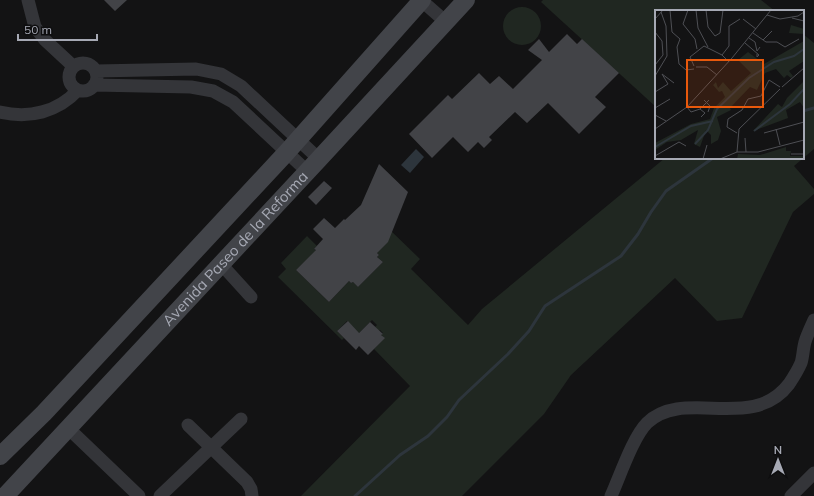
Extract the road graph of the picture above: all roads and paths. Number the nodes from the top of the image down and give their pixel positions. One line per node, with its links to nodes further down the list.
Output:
1 (28, 0): 5 (street)
2 (422, 0): 4 (street); 10 (main road, Avenida Paseo de la Reforma)
3 (466, 0): 4 (main road, Avenida Paseo de la Reforma)
4 (446, 22): 11 (main road, Avenida Paseo de la Reforma)
5 (73, 66): 6 (street); 8 (street)
6 (96, 71): 7 (street); 10 (street)
7 (94, 85): 8 (street); 10 (street)
8 (78, 90): 9 (street)
9 (0, 112)
10 (292, 146): 11 (street); 14 (main road, Avenida Paseo de la Reforma)
11 (314, 166): 12 (main road, Avenida Paseo de la Reforma)
12 (221, 264): 13 (street); 16 (main road, Avenida Paseo de la Reforma)
13 (251, 297)
14 (141, 308): 16 (main road); 21 (main road, Avenida Paseo de la Reforma)
15 (814, 320): 27 (street)
16 (162, 326): 19 (main road, Avenida Paseo de la Reforma)
17 (241, 419): 20 (street)
18 (188, 425): 20 (street)
19 (68, 428): 23 (main road, Avenida Paseo de la Reforma); 24 (street)
20 (211, 448): 25 (street); 26 (street)
21 (0, 456)
22 (814, 473): 28 (street)
23 (5, 496)
24 (139, 496)
25 (160, 496)
26 (252, 496)
27 (611, 496)
28 (791, 496)

